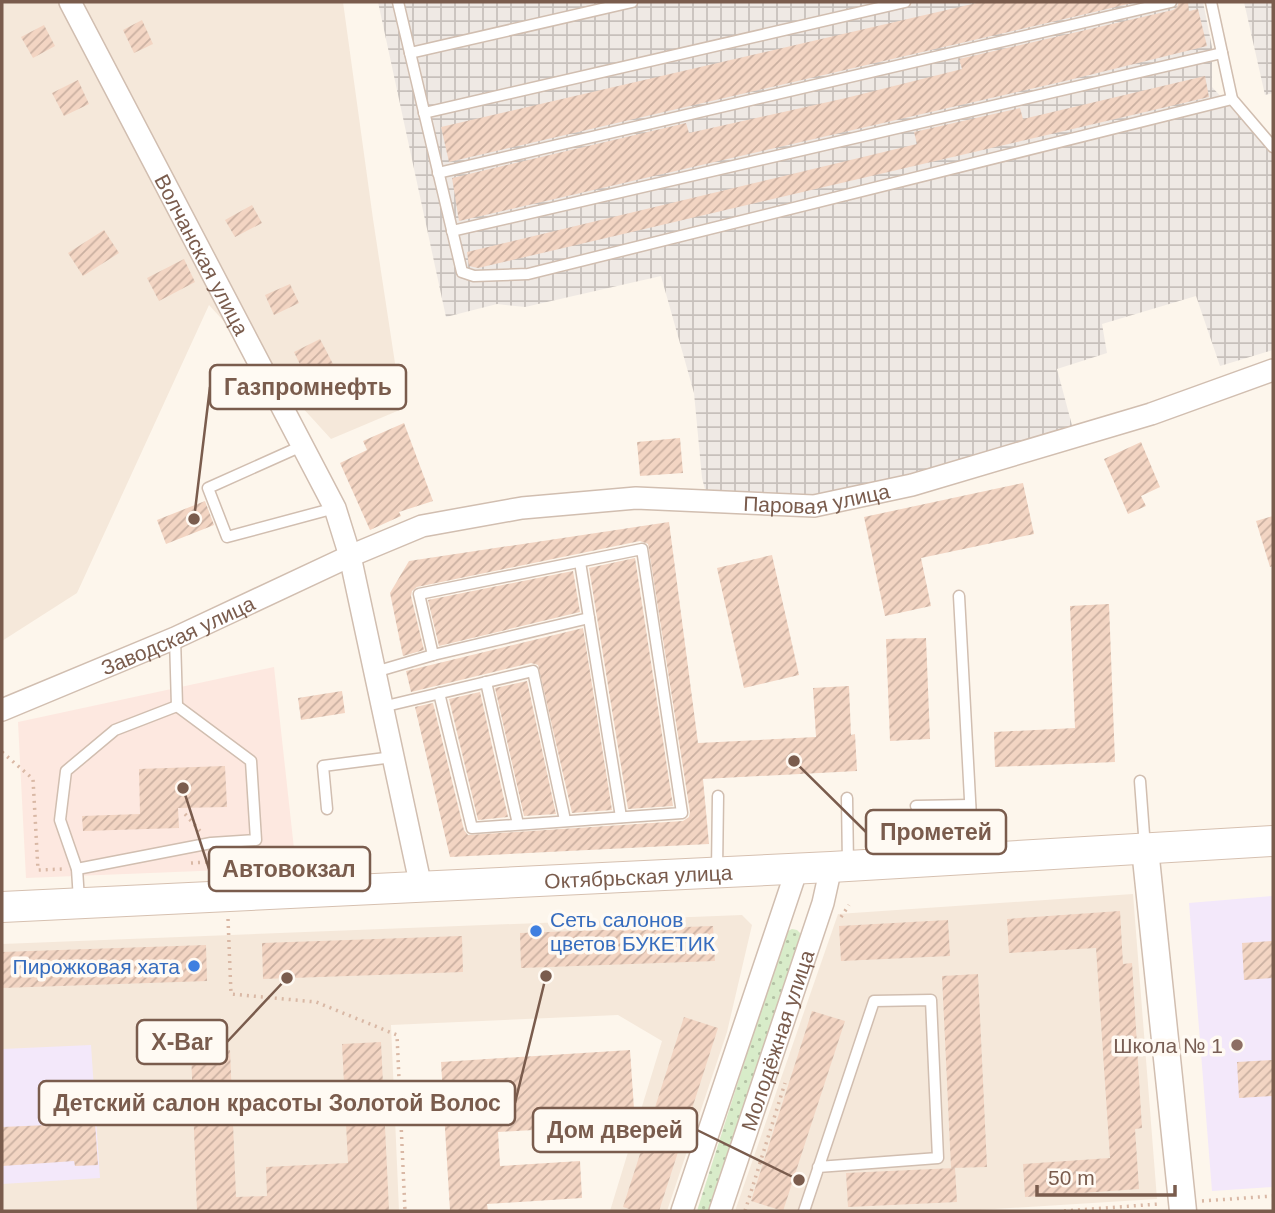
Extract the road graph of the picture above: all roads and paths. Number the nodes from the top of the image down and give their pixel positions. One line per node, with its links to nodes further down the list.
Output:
1 (71, 2): 15 (street, Волчанская улица)
2 (398, 2): 7 (lane)
3 (632, 2): 7 (lane)
4 (905, 2): 10 (lane)
5 (1171, 2): 12 (lane)
6 (1211, 2): 8 (lane)
7 (410, 53): 10 (lane)
8 (1222, 54): 9 (lane); 13 (lane)
9 (1232, 99): 11 (lane); 13 (lane)
10 (424, 113): 12 (lane)
11 (1273, 146)
12 (438, 173): 13 (lane)
13 (452, 232)
14 (1271, 374): 17 (street, Паровая улица)
15 (304, 445): 16 (street, Волчанская улица); 16 (lane)
16 (335, 508): 17 (street, Волчанская улица)
17 (350, 556): 21 (street, Заводская улица); 23 (street, Волчанская улица)
18 (580, 562): 20 (lane); 22 (lane); 38 (lane)
19 (959, 596): 34 (lane)
20 (589, 618): 22 (lane); 38 (lane)
21 (175, 638): 26 (lane); 28 (street, Заводская улица)
22 (433, 655): 23 (lane)
23 (374, 672): 27 (street, Волчанская улица)
24 (486, 682): 25 (lane); 39 (lane); 40 (lane)
25 (439, 693): 27 (lane); 40 (lane)
26 (177, 706): 42 (lane); 48 (lane)
27 (382, 707): 30 (street, Волчанская улица)
28 (2, 710)
29 (2, 752): 48 (path)
30 (393, 757): 36 (lane); 51 (street, Волчанская улица)
31 (1140, 781): 43 (lane)
32 (718, 796): 50 (lane)
33 (847, 798): 47 (lane)
34 (970, 805): 35 (lane); 44 (lane)
35 (916, 806)
36 (327, 809)
37 (186, 814): 42 (path)
38 (621, 817): 39 (lane)
39 (565, 820): 40 (lane)
40 (518, 824)
41 (1273, 841): 43 (main road, Октябрьская улица)
42 (211, 843): 45 (path); 48 (lane)
43 (1146, 849): 44 (main road, Октябрьская улица); 60 (street)
44 (973, 858): 47 (main road, Октябрьская улица)
45 (227, 861): 46 (path); 52 (path)
46 (186, 863)
47 (840, 867): 49 (main road, Октябрьская улица); 58 (street, Молодёжная улица)
48 (77, 869): 53 (lane)
49 (797, 869): 50 (main road, Октябрьская улица); 57 (street, Молодёжная улица)
50 (716, 873): 51 (main road, Октябрьская улица)
51 (421, 887): 52 (main road, Октябрьская улица)
52 (228, 896): 53 (main road, Октябрьская улица); 56 (path)
53 (79, 903): 54 (main road, Октябрьская улица)
54 (2, 907)
55 (818, 1167): 55 (lane); 59 (lane)
56 (405, 1211)
57 (681, 1211)
58 (720, 1211)
59 (804, 1211)
60 (1183, 1211)

